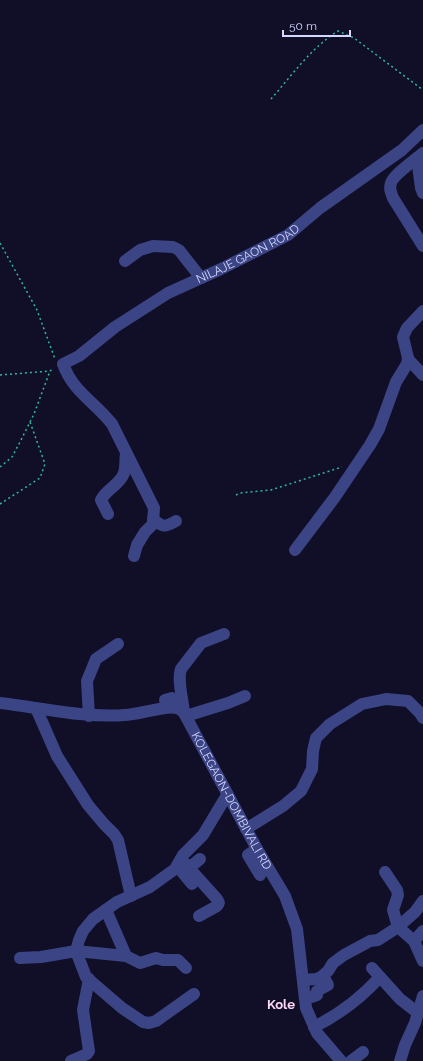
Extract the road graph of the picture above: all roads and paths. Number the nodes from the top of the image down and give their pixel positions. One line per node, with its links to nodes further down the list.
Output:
1 (423, 90): 2 (path)
2 (271, 99)
3 (423, 130): 4 (street, NILAJE GAON ROAD)
4 (399, 152): 5 (street); 10 (street, NILAJE GAON ROAD)
5 (416, 159): 6 (street); 8 (street)
6 (423, 192)
7 (0, 243): 13 (path)
8 (423, 246)
9 (125, 261): 10 (street)
10 (201, 278): 13 (street, NILAJE GAON ROAD)
11 (423, 311): 12 (street)
12 (408, 359): 14 (street); 18 (street)
13 (59, 361): 17 (street)
14 (423, 375)
15 (0, 376): 16 (path)
16 (30, 422): 19 (path); 21 (path)
17 (126, 452): 22 (street); 23 (street)
18 (358, 462): 20 (path); 25 (street)
19 (0, 467)
20 (236, 495)
21 (0, 504)
22 (108, 514)
23 (153, 519): 24 (street); 26 (street)
24 (176, 521)
25 (295, 550)
26 (134, 556)
27 (224, 634): 33 (street)
28 (118, 644): 34 (street)
29 (245, 696): 33 (street)
30 (166, 700): 33 (street)
31 (0, 704): 32 (street)
32 (36, 708): 34 (street); 44 (street)
33 (182, 712): 34 (street); 36 (street, KOLEGAON-DOMBIVALI RD)
34 (89, 716)
35 (423, 718): 37 (street)
36 (227, 795): 37 (street, KOLEGAON-DOMBIVALI RD); 40 (street)
37 (246, 829): 38 (street, KOLEGAON-DOMBIVALI RD)
38 (249, 850): 42 (street); 60 (street, KOLEGAON-DOMBIVALI RD)
39 (200, 860): 40 (street)
40 (182, 864): 43 (street); 44 (street); 47 (street)
41 (386, 872): 48 (street)
42 (260, 875)
43 (192, 884)
44 (131, 896): 46 (street)
45 (423, 901): 48 (street)
46 (106, 910): 50 (street); 52 (street)
47 (199, 916)
48 (398, 927): 51 (street); 58 (street)
49 (423, 931): 51 (street)
50 (117, 936): 53 (street); 54 (street)
51 (414, 941): 56 (street)
52 (76, 951): 53 (street); 55 (street); 59 (street)
53 (99, 953): 54 (street)
54 (126, 956): 57 (street)
55 (20, 958)
56 (423, 961)
57 (186, 968)
58 (323, 976): 60 (street); 63 (street)
59 (89, 979): 61 (street); 67 (street)
60 (303, 980): 65 (street, KOLEGAON-DOMBIVALI RD)
61 (194, 994)
62 (423, 996): 64 (street)
63 (311, 997)
64 (418, 1013): 65 (street); 70 (street)
65 (314, 1027): 68 (street, KOLEGAON-DOMBIVALI RD)
66 (363, 1052): 69 (street)
67 (71, 1061)
68 (341, 1061)
69 (351, 1061)
70 (400, 1061)

